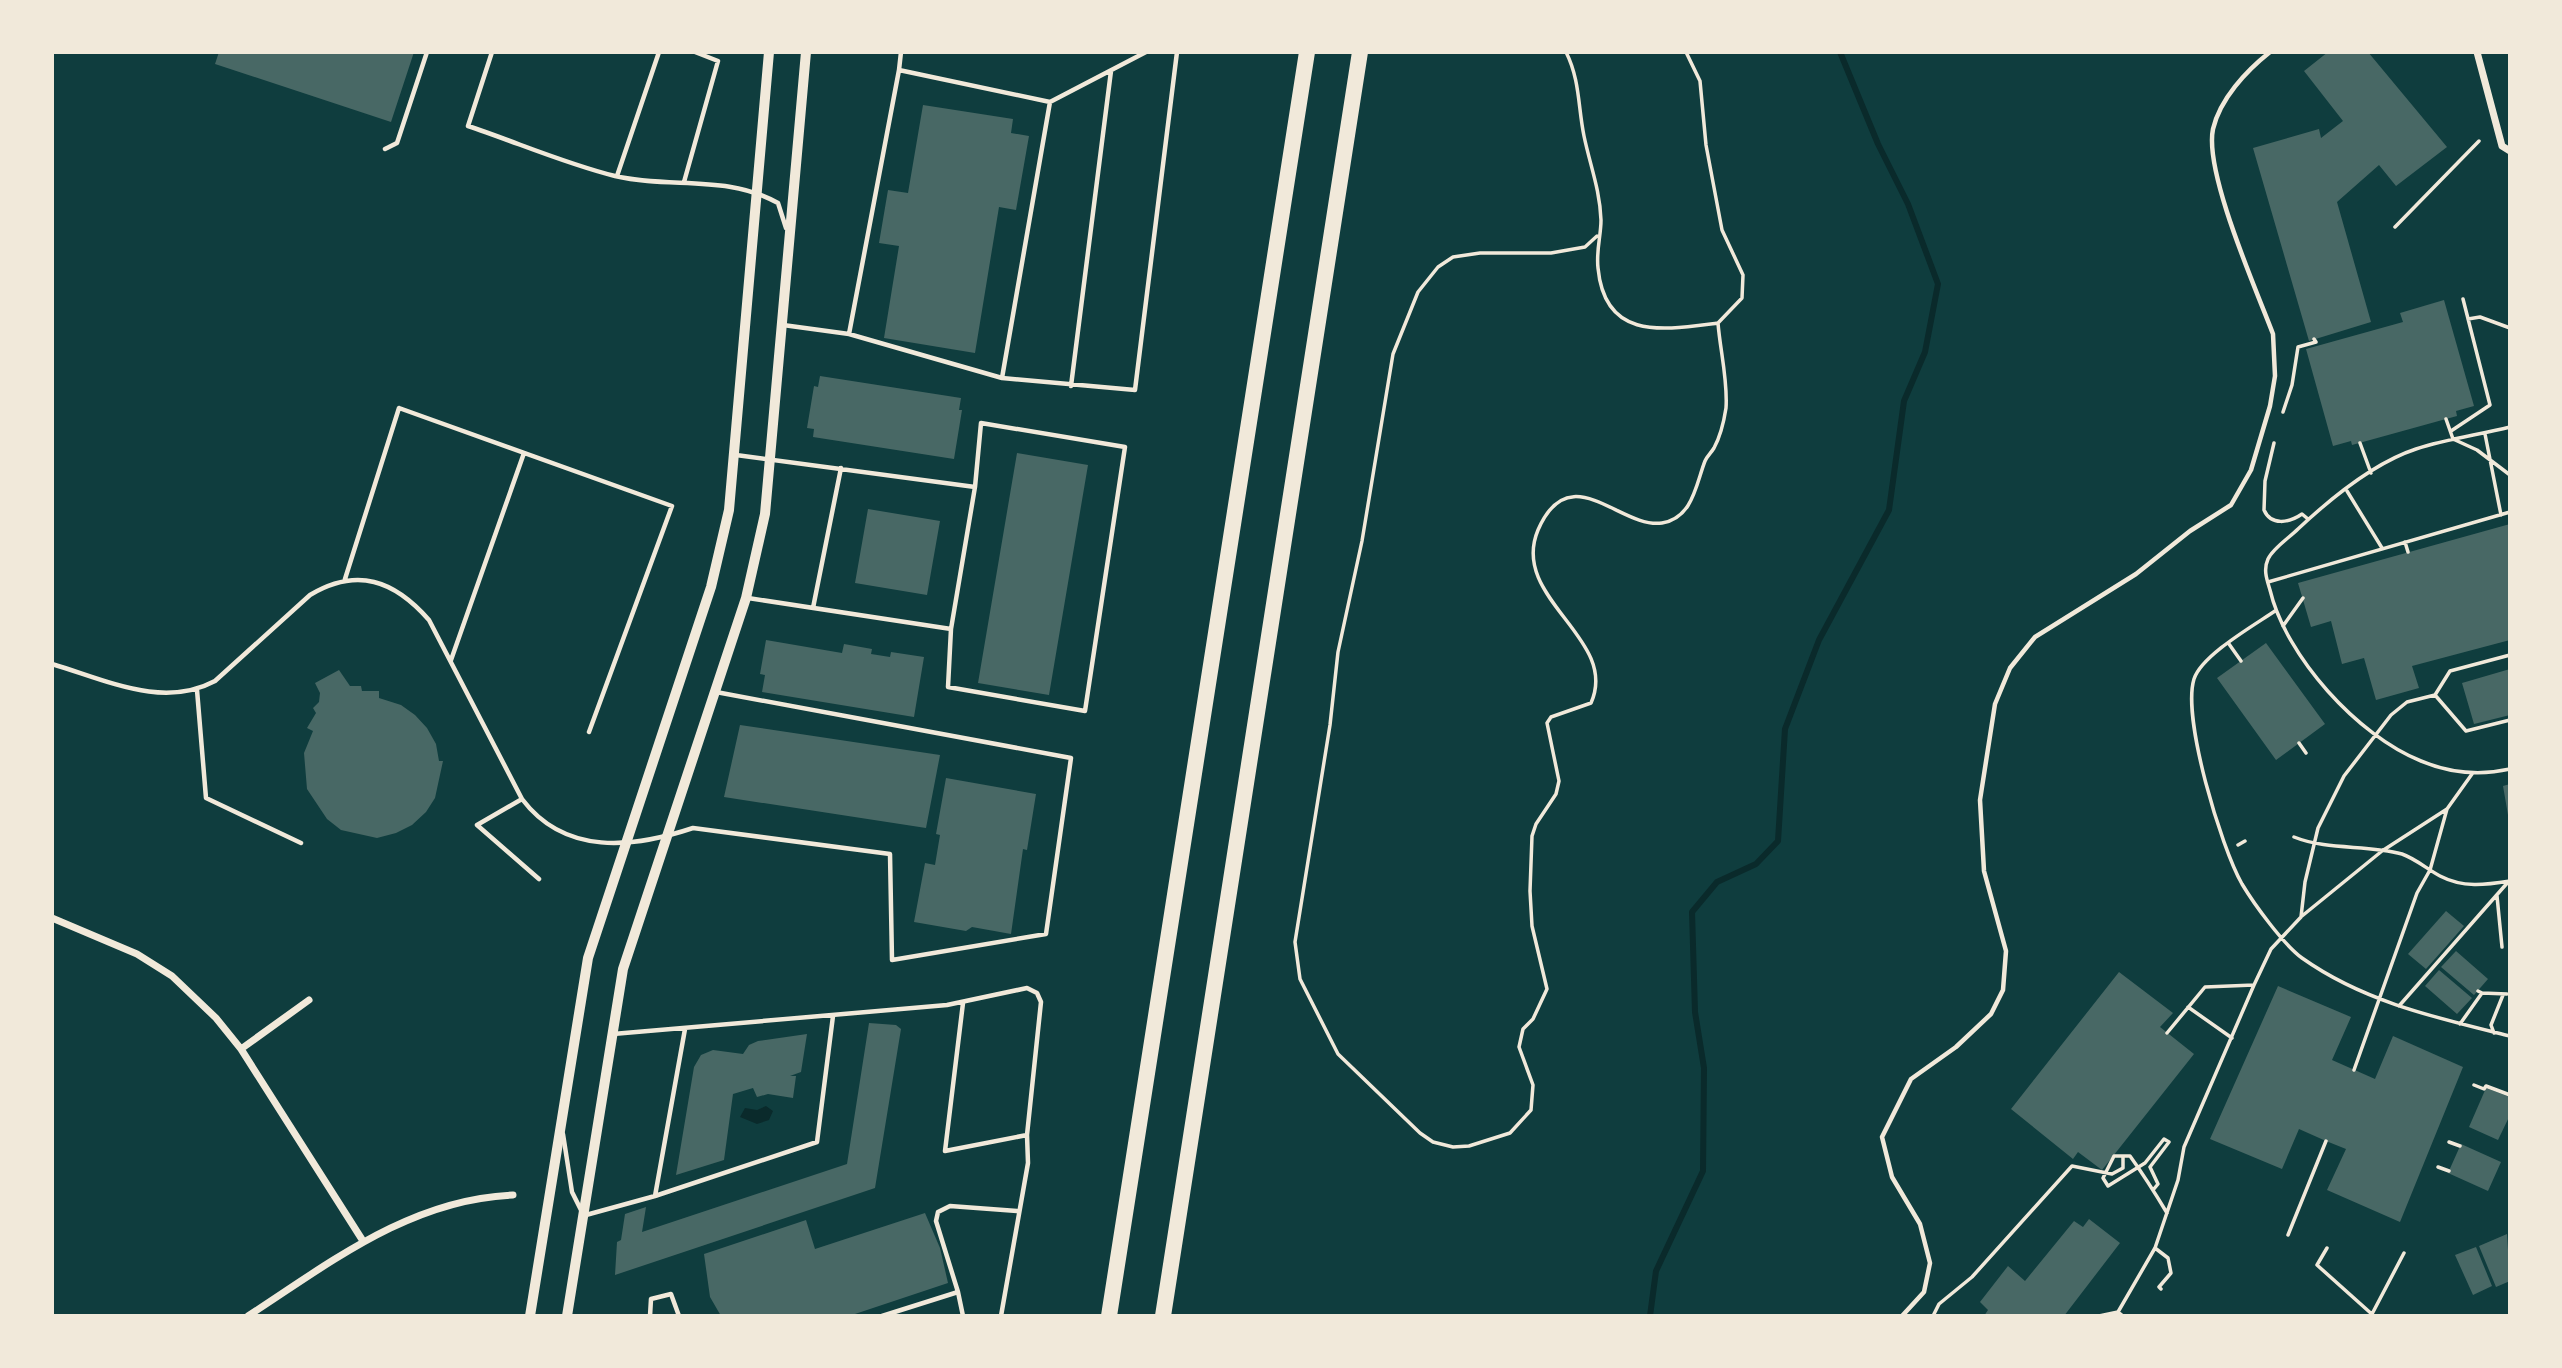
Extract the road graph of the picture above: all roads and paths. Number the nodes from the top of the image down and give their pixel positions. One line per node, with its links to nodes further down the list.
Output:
1 (427, 52): 20 (lane)
2 (492, 52): 22 (lane)
3 (659, 52): 22 (lane)
4 (695, 52): 23 (lane)
5 (769, 52): 24 (street)
6 (806, 52): 26 (street)
7 (901, 52): 16 (lane)
8 (1146, 52): 17 (lane)
9 (1177, 52): 36 (lane)
10 (1307, 52): 152 (highway)
11 (1360, 52): 153 (highway)
12 (1566, 52): 27 (path)
13 (1686, 52): 30 (path)
14 (2270, 52): 154 (lane)
15 (2477, 52): 21 (street)
16 (899, 70): 18 (lane); 33 (lane)
17 (1111, 71): 18 (lane); 36 (lane)
18 (1050, 102): 35 (lane)
19 (2479, 141): 25 (path)
20 (385, 149)
21 (2510, 151)
22 (617, 176): 23 (lane)
23 (684, 182): 24 (lane)
24 (757, 191): 26 (lane); 46 (street)
25 (2395, 227)
26 (789, 235): 31 (street)
27 (1597, 236): 30 (path); 30 (path)
28 (2463, 299): 29 (path)
29 (2468, 319): 32 (path); 40 (path)
30 (1718, 323)
31 (783, 325): 33 (lane); 47 (street)
32 (2510, 328)
33 (849, 334): 35 (lane)
34 (2315, 339): 37 (path)
35 (1002, 378): 36 (lane)
36 (1071, 386)
37 (2281, 418)
38 (2446, 419): 40 (path)
39 (2510, 427): 41 (path)
40 (2451, 431): 43 (path)
41 (2484, 434): 43 (path); 48 (path)
42 (2275, 437): 56 (path)
43 (2453, 439): 48 (path); 50 (path)
44 (2360, 443): 50 (path)
45 (524, 453): 60 (lane); 71 (lane); 77 (lane)
46 (736, 455): 47 (lane); 89 (street)
47 (771, 458): 49 (lane); 62 (street)
48 (2490, 459): 51 (path); 55 (path)
49 (841, 468): 52 (lane); 64 (lane)
50 (2371, 473): 53 (path)
51 (2510, 475)
52 (975, 487): 67 (lane); 67 (lane)
53 (2347, 491): 56 (path); 58 (path)
54 (2510, 512): 55 (path)
55 (2501, 515): 57 (path)
56 (2308, 519): 61 (path)
57 (2405, 542): 58 (path); 59 (path)
58 (2382, 549): 61 (path)
59 (2408, 552)
60 (345, 579): 71 (lane); 73 (lane)
61 (2268, 582): 65 (path)
62 (746, 598): 64 (lane); 74 (street)
63 (2303, 598): 66 (path)
64 (813, 608): 67 (lane)
65 (2275, 611): 66 (path); 68 (path)
66 (2283, 626): 78 (path)
67 (951, 629)
68 (2229, 644): 70 (path); 99 (path)
69 (2510, 654): 75 (path)
70 (2241, 660)
71 (451, 662): 83 (lane)
72 (52, 664): 73 (lane)
73 (197, 691): 88 (lane)
74 (714, 692): 86 (street); 86 (lane)
75 (2435, 695): 76 (path); 78 (path)
76 (2510, 720)
77 (589, 732)
78 (2374, 734): 82 (path); 91 (path)
79 (2299, 743): 80 (path)
80 (2306, 753)
81 (2510, 769): 82 (path)
82 (2472, 773): 84 (path)
83 (522, 799): 89 (lane); 94 (lane)
84 (2446, 809): 92 (path); 93 (path)
85 (2294, 837): 91 (path)
86 (665, 838): 89 (lane); 112 (street)
87 (2245, 841): 90 (path)
88 (301, 843)
89 (625, 843): 119 (street)
90 (2238, 845)
91 (2314, 845): 92 (path); 97 (path)
92 (2382, 851): 93 (path); 97 (path)
93 (2430, 870): 95 (path); 102 (path)
94 (539, 879)
95 (2509, 881): 96 (path)
96 (2497, 895): 100 (path); 105 (path)
97 (2301, 917): 99 (path)
98 (52, 918): 115 (street)
99 (2283, 937): 101 (path); 102 (path)
100 (2502, 947)
101 (2255, 985): 106 (path); 114 (path)
102 (2379, 999): 105 (path); 116 (path)
103 (309, 1000): 115 (street)
104 (963, 1003): 107 (lane); 120 (lane); 120 (lane)
105 (2399, 1006): 108 (path)
106 (2188, 1007): 111 (path); 114 (path)
107 (833, 1016): 109 (lane); 130 (lane)
108 (2460, 1024): 110 (path); 110 (path)
109 (685, 1029): 112 (lane); 130 (lane)
110 (2494, 1032): 113 (path)
111 (2167, 1033)
112 (611, 1034): 133 (street)
113 (2510, 1036)
114 (2232, 1038): 132 (path)
115 (241, 1049): 135 (street)
116 (2354, 1070)
117 (2474, 1085): 118 (path)
118 (2510, 1095)
119 (561, 1119): 133 (lane); 145 (street)
120 (1027, 1135): 131 (lane)
121 (2326, 1141): 134 (path)
122 (2449, 1142): 123 (path)
123 (2460, 1146)
124 (2123, 1156): 125 (path); 125 (path); 155 (path)
125 (2139, 1167): 128 (path); 128 (path)
126 (2438, 1167): 127 (path)
127 (2449, 1171)
128 (2153, 1190): 132 (path)
129 (513, 1195): 135 (street)
130 (656, 1196): 133 (lane)
131 (1017, 1211): 142 (lane); 151 (lane)
132 (2167, 1213): 136 (path)
133 (583, 1216): 146 (street)
134 (2288, 1235)
135 (363, 1241): 144 (street)
136 (2155, 1248): 141 (path); 143 (path)
137 (2327, 1248): 139 (path)
138 (2404, 1253): 157 (path)
139 (2317, 1265): 140 (path); 157 (path)
140 (2311, 1271)
141 (2161, 1289)
142 (957, 1292): 149 (lane); 150 (lane)
143 (2120, 1314): 156 (path)
144 (248, 1315)
145 (530, 1315)
146 (567, 1315)
147 (650, 1315): 148 (lane)
148 (679, 1315)
149 (882, 1315)
150 (963, 1315)
151 (1001, 1315)
152 (1109, 1315)
153 (1163, 1315)
154 (1902, 1315)
155 (1933, 1315)
156 (2102, 1315)
157 (2373, 1315)

